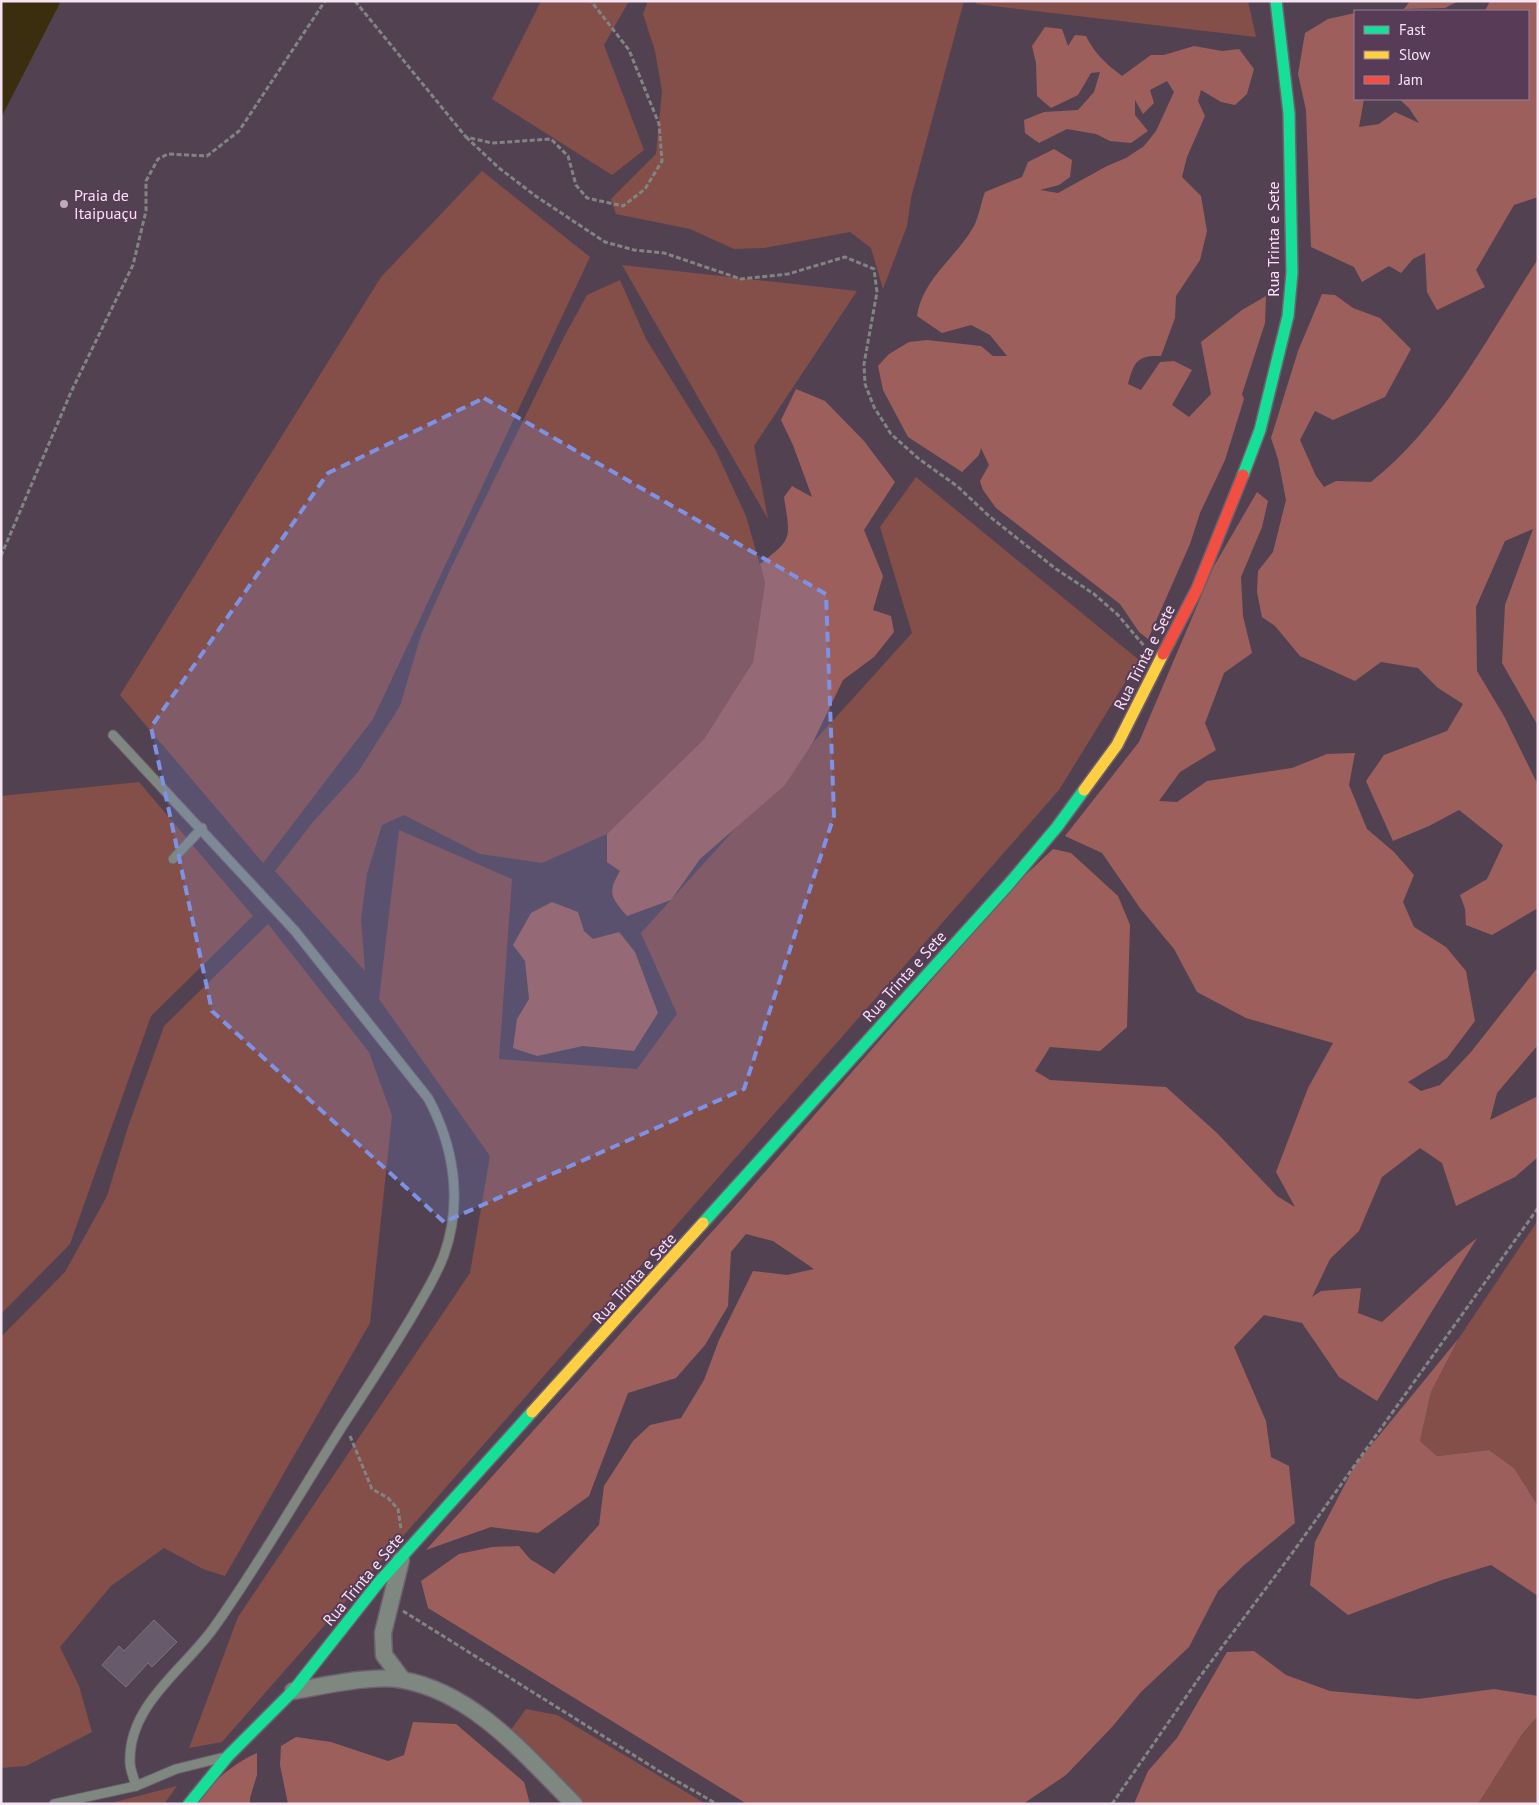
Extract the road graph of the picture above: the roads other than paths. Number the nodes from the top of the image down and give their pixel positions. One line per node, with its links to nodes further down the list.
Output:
1 (1276, 1): 5 (street, Rua Trinta e Sete)
2 (113, 735): 3 (lane)
3 (202, 828): 4 (lane); 9 (lane)
4 (173, 859)
5 (402, 1557): 6 (street); 7 (street, Rua Trinta e Sete)
6 (402, 1679): 7 (street); 12 (street)
7 (292, 1691): 8 (street, Rua Trinta e Sete)
8 (228, 1756): 9 (lane); 11 (street, Rua Trinta e Sete)
9 (136, 1786): 10 (lane)
10 (54, 1804)
11 (189, 1804)
12 (574, 1804)

